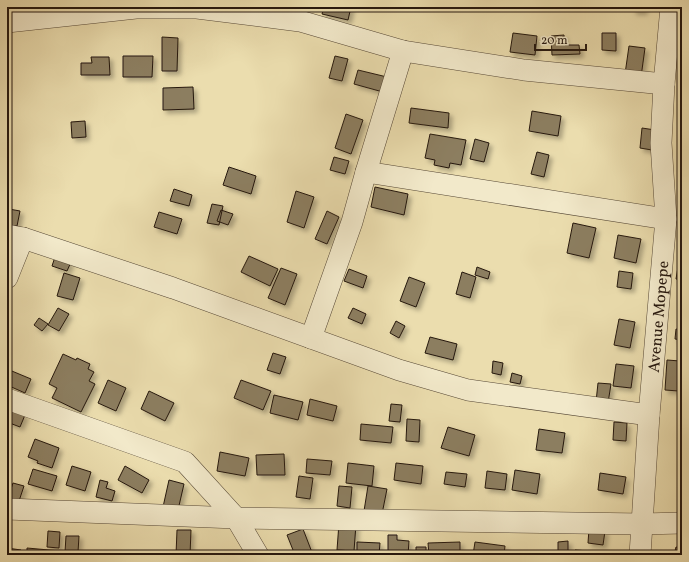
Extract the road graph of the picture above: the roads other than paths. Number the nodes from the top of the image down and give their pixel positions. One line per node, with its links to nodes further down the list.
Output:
1 (671, 7): 4 (street, Avenue Mopepe)
2 (7, 22): 3 (street)
3 (403, 51): 4 (street); 5 (street)
4 (664, 84): 6 (street, Avenue Mopepe)
5 (366, 172): 6 (street); 9 (street)
6 (666, 219): 11 (street, Avenue Mopepe)
7 (15, 236): 8 (street); 9 (street)
8 (7, 278)
9 (311, 338): 11 (street)
10 (7, 399): 13 (street)
11 (649, 415): 15 (street, Avenue Mopepe)
12 (7, 509): 13 (street)
13 (236, 518): 15 (street); 16 (street)
14 (682, 523): 15 (street)
15 (642, 524): 17 (street, Avenue Mopepe)
16 (258, 555)
17 (640, 555)

